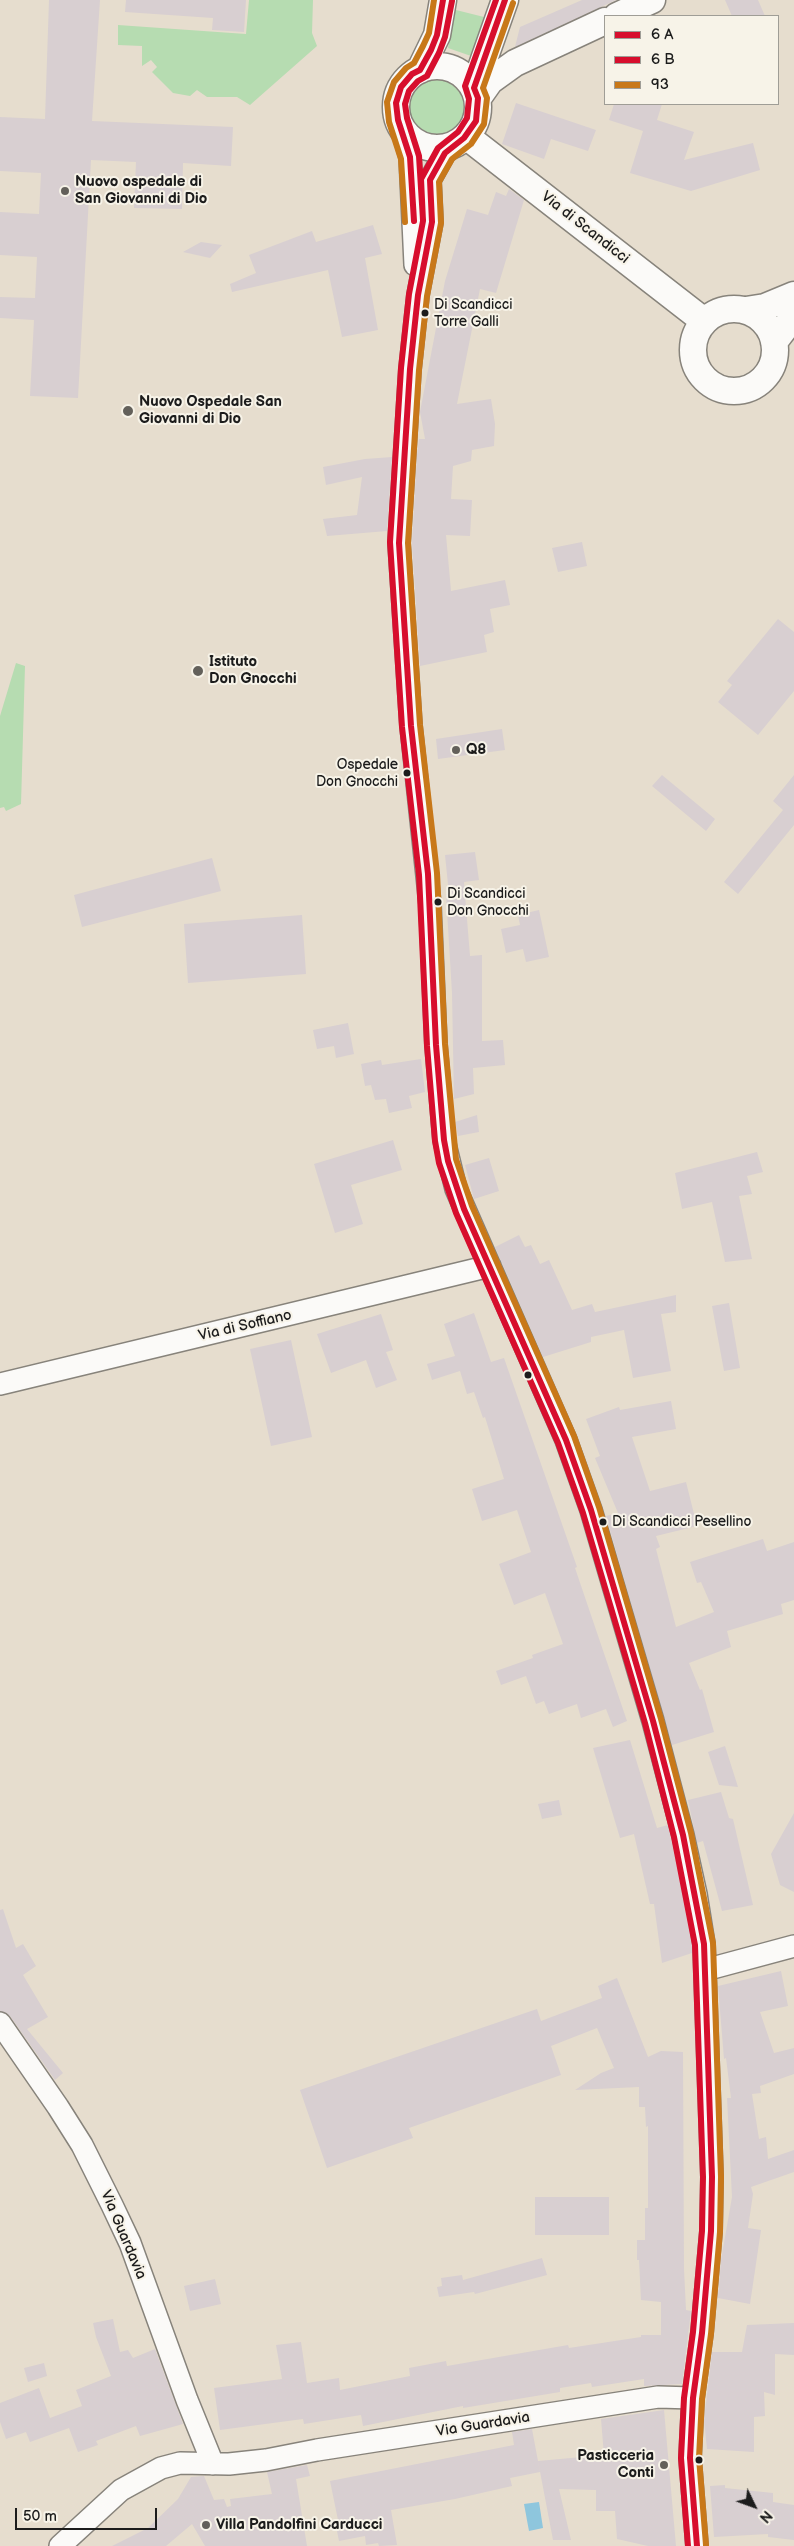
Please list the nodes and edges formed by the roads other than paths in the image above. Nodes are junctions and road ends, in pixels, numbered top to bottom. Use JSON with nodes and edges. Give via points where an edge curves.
{"nodes":[{"id":1,"x":443,"y":0,"type":"edge"},
{"id":2,"x":505,"y":0,"type":"edge"},
{"id":3,"x":652,"y":0,"type":"edge"},
{"id":4,"x":619,"y":15,"type":"edge"},
{"id":5,"x":604,"y":22,"type":"edge"},
{"id":6,"x":420,"y":70,"type":"junction"},
{"id":7,"x":476,"y":93,"type":"junction"},
{"id":8,"x":402,"y":129,"type":"junction"},
{"id":9,"x":462,"y":139,"type":"junction"},
{"id":10,"x":418,"y":295,"type":"junction"},
{"id":11,"x":794,"y":295,"type":"edge"},
{"id":12,"x":746,"y":310,"type":"junction"},
{"id":13,"x":794,"y":316,"type":"edge"},
{"id":14,"x":704,"y":321,"type":"junction"},
{"id":15,"x":774,"y":342,"type":"junction"},
{"id":16,"x":490,"y":1266,"type":"junction"},
{"id":17,"x":0,"y":1384,"type":"edge"},
{"id":18,"x":794,"y":1946,"type":"edge"},
{"id":19,"x":706,"y":1970,"type":"junction"},
{"id":20,"x":0,"y":2022,"type":"edge"},
{"id":21,"x":693,"y":2398,"type":"junction"},
{"id":22,"x":213,"y":2464,"type":"junction"},
{"id":23,"x":60,"y":2546,"type":"edge"},
{"id":24,"x":698,"y":2546,"type":"edge"}],
"edges":[{"from":1,"to":6,"type":"main road","via":[[437,35]]},
{"from":2,"to":7,"type":"main road"},
{"from":3,"to":4,"type":"main road"},
{"from":5,"to":7,"type":"main road","via":[[515,63]]},
{"from":6,"to":7,"type":"main road","via":[[440,66],[450,68],[468,80]]},
{"from":6,"to":8,"type":"main road","via":[[406,80],[398,95],[396,112]]},
{"from":7,"to":9,"type":"main road","via":[[476,121]]},
{"from":8,"to":9,"type":"main road","via":[[414,141],[430,148],[447,148]]},
{"from":8,"to":10,"type":"street","via":[[410,157]]},
{"from":9,"to":10,"type":"street","via":[[445,153],[430,180],[432,222]]},
{"from":9,"to":14,"type":"main road","name":"Via di Scandicci"},
{"from":10,"to":16,"type":"street","via":[[410,369],[400,543],[411,726],[429,884],[444,1140],[453,1181]]},
{"from":11,"to":12,"type":"main road","via":[[765,307]]},
{"from":12,"to":14,"type":"main road","via":[[726,309]]},
{"from":12,"to":15,"type":"main road","via":[[767,324]]},
{"from":13,"to":15,"type":"main road"},
{"from":14,"to":15,"type":"main road","via":[[694,340],[696,366],[703,377],[721,389],[748,388],[765,377],[773,364]]},
{"from":16,"to":17,"type":"street","name":"Via di Soffiano"},
{"from":16,"to":19,"type":"street","via":[[566,1440],[591,1510],[684,1835]]},
{"from":18,"to":19,"type":"street"},
{"from":19,"to":21,"type":"street","via":[[711,2231]]},
{"from":20,"to":22,"type":"street","name":"Via Guardavia","via":[[82,2145],[112,2205],[130,2243]]},
{"from":21,"to":22,"type":"street","name":"Via Guardavia","via":[[658,2397],[266,2460]]},
{"from":21,"to":24,"type":"street","via":[[690,2458]]},
{"from":22,"to":23,"type":"street","name":"Via Guardavia","via":[[180,2463],[138,2479],[108,2501]]}]}
